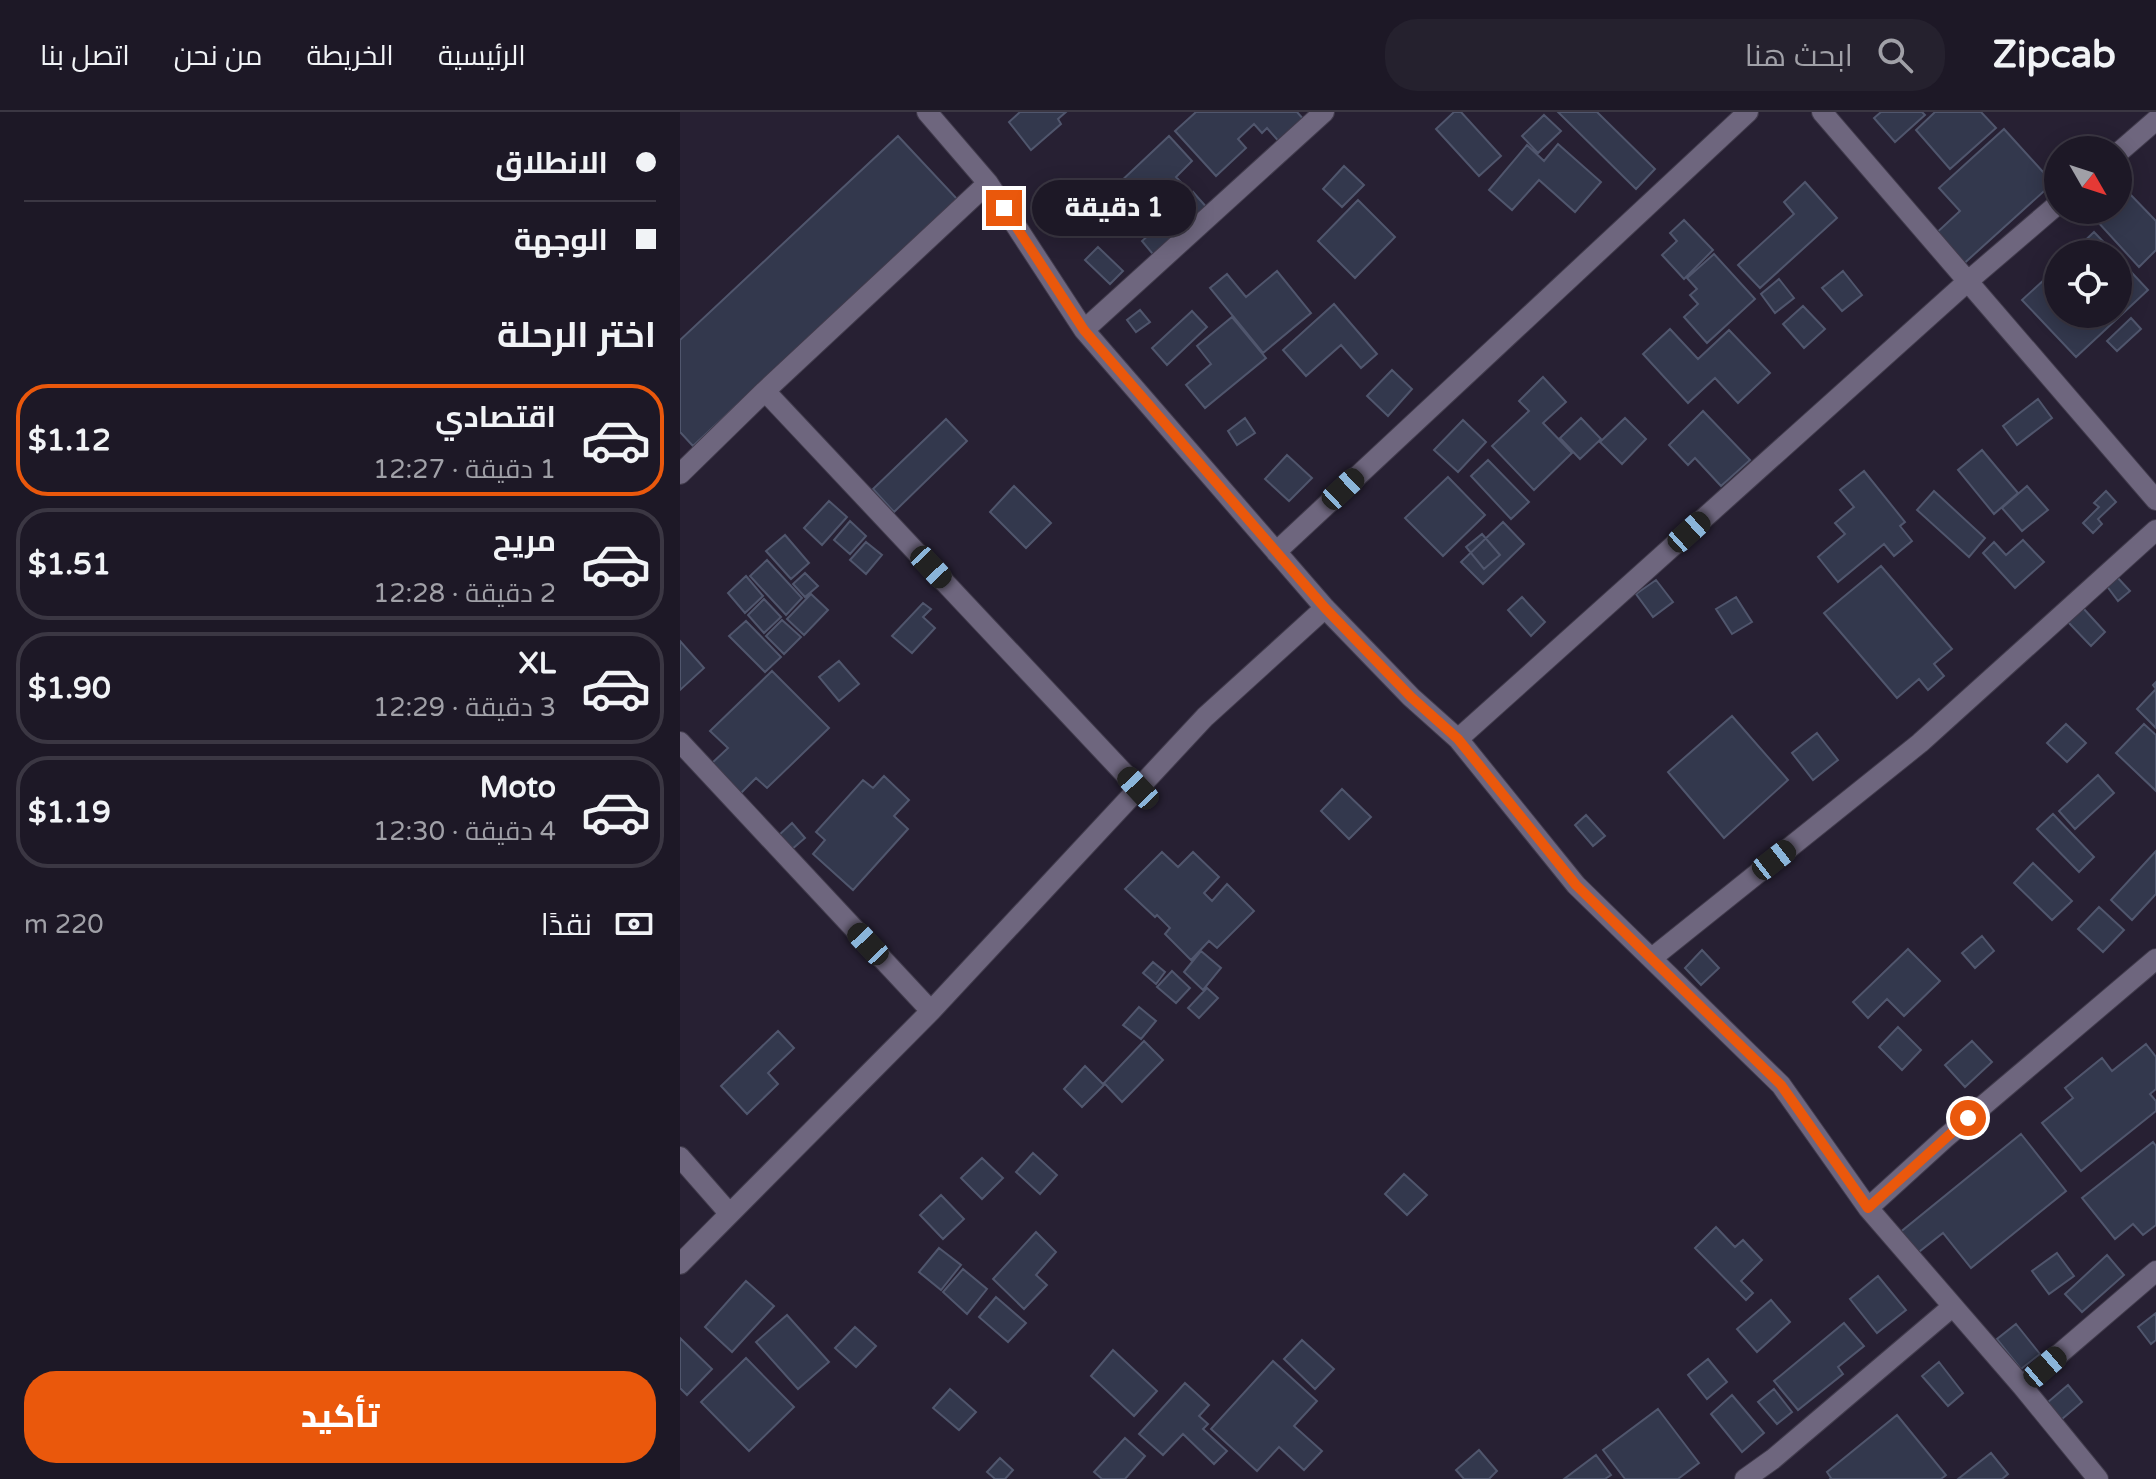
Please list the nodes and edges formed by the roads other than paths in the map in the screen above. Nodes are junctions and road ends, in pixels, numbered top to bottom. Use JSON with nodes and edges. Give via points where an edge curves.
{"nodes":[{"id":1,"x":927,"y":112,"type":"edge"},
{"id":2,"x":1324,"y":112,"type":"edge"},
{"id":3,"x":1748,"y":112,"type":"edge"},
{"id":4,"x":1822,"y":112,"type":"edge"},
{"id":5,"x":2156,"y":120,"type":"edge"},
{"id":6,"x":2132,"y":141,"type":"edge"},
{"id":7,"x":988,"y":183,"type":"junction"},
{"id":8,"x":2044,"y":216,"type":"edge"},
{"id":9,"x":1967,"y":282,"type":"junction"},
{"id":10,"x":1084,"y":330,"type":"junction"},
{"id":11,"x":765,"y":391,"type":"junction"},
{"id":12,"x":680,"y":474,"type":"edge"},
{"id":13,"x":2156,"y":500,"type":"edge"},
{"id":14,"x":2156,"y":530,"type":"edge"},
{"id":15,"x":1276,"y":552,"type":"junction"},
{"id":16,"x":1325,"y":608,"type":"junction"},
{"id":17,"x":1458,"y":739,"type":"junction"},
{"id":18,"x":680,"y":742,"type":"edge"},
{"id":19,"x":1138,"y":788,"type":"junction"},
{"id":20,"x":1652,"y":958,"type":"junction"},
{"id":21,"x":2156,"y":959,"type":"edge"},
{"id":22,"x":931,"y":1011,"type":"junction"},
{"id":23,"x":680,"y":1157,"type":"edge"},
{"id":24,"x":1868,"y":1208,"type":"junction"},
{"id":25,"x":729,"y":1213,"type":"junction"},
{"id":26,"x":680,"y":1264,"type":"edge"},
{"id":27,"x":2156,"y":1271,"type":"edge"},
{"id":28,"x":1952,"y":1307,"type":"junction"},
{"id":29,"x":2022,"y":1386,"type":"junction"},
{"id":30,"x":1745,"y":1479,"type":"edge"},
{"id":31,"x":2098,"y":1479,"type":"edge"}],
"edges":[{"from":1,"to":7,"type":"street"},
{"from":2,"to":10,"type":"street"},
{"from":3,"to":15,"type":"street"},
{"from":4,"to":9,"type":"street"},
{"from":5,"to":6,"type":"street"},
{"from":7,"to":10,"type":"street"},
{"from":7,"to":11,"type":"street"},
{"from":8,"to":9,"type":"street"},
{"from":9,"to":13,"type":"street"},
{"from":9,"to":17,"type":"street"},
{"from":10,"to":15,"type":"street"},
{"from":11,"to":12,"type":"street"},
{"from":11,"to":19,"type":"street"},
{"from":14,"to":20,"type":"street","via":[[1920,743]]},
{"from":15,"to":16,"type":"street"},
{"from":16,"to":17,"type":"street"},
{"from":16,"to":19,"type":"street","via":[[1205,717]]},
{"from":17,"to":20,"type":"street","via":[[1576,885]]},
{"from":18,"to":22,"type":"street"},
{"from":19,"to":22,"type":"street"},
{"from":20,"to":24,"type":"street","via":[[1781,1085]]},
{"from":21,"to":24,"type":"street"},
{"from":22,"to":25,"type":"street"},
{"from":23,"to":25,"type":"street"},
{"from":24,"to":28,"type":"street"},
{"from":25,"to":26,"type":"street"},
{"from":27,"to":29,"type":"street"},
{"from":28,"to":29,"type":"street"},
{"from":28,"to":30,"type":"street"},
{"from":29,"to":31,"type":"street"}]}
